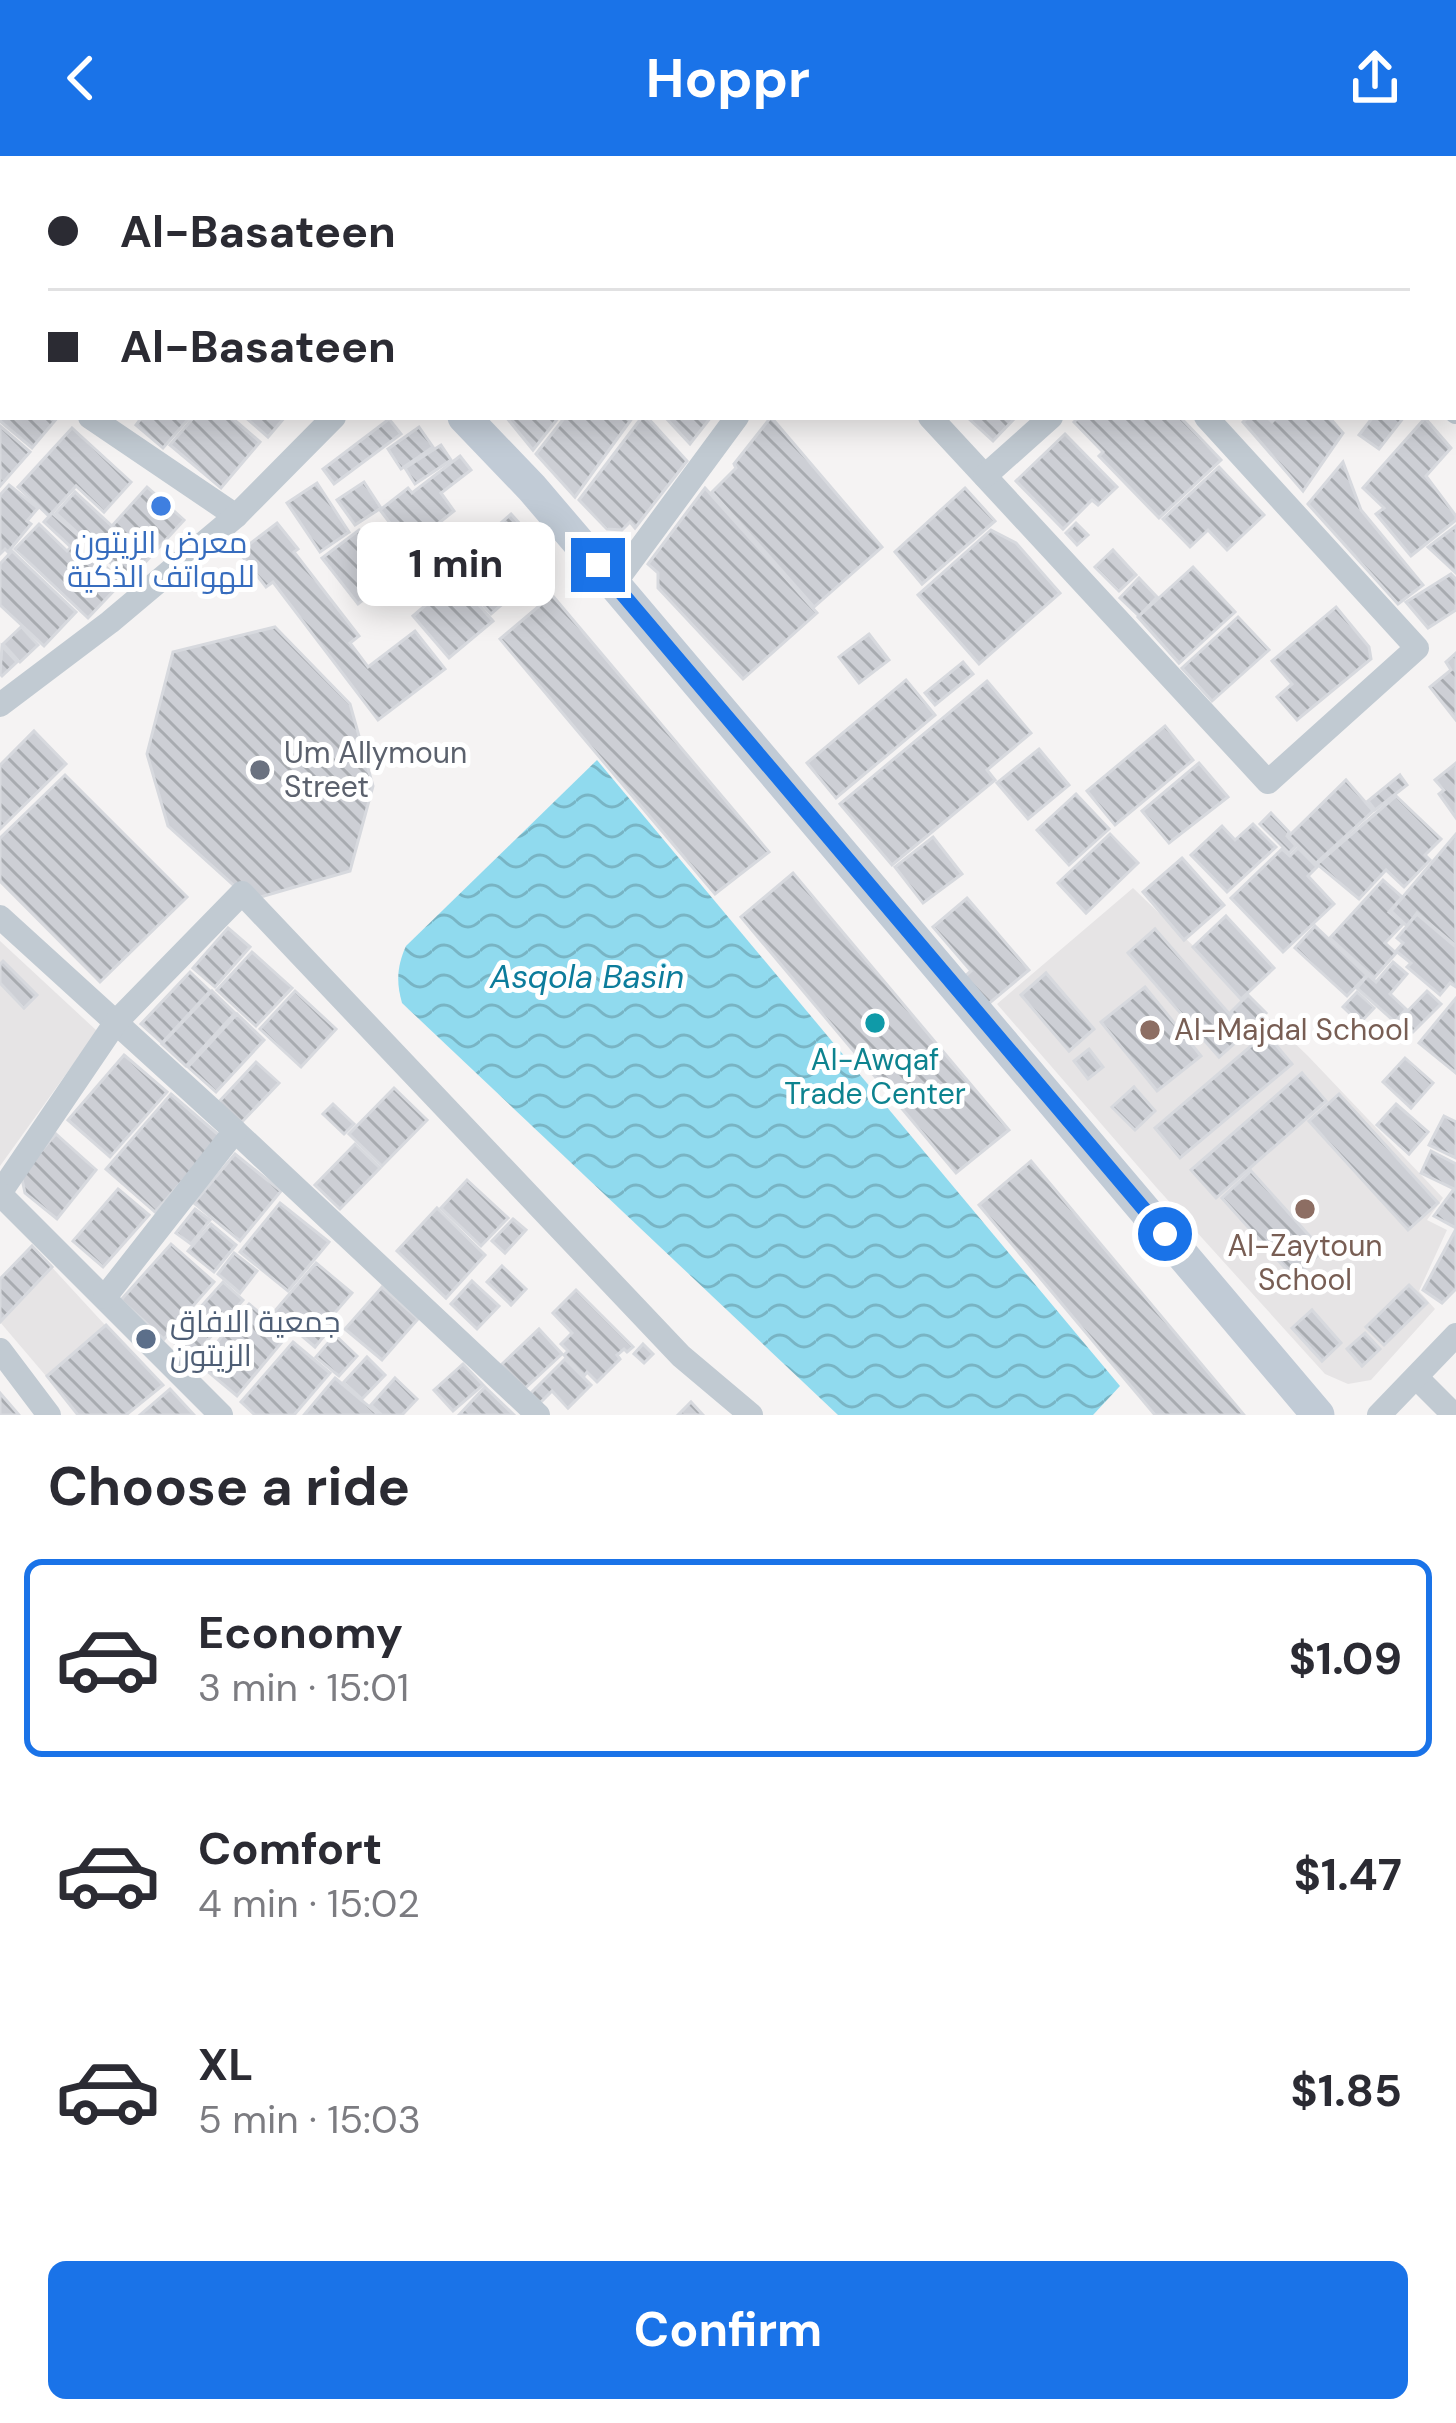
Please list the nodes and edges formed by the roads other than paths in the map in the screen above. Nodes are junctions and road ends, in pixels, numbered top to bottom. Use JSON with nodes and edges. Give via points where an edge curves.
{"nodes":[{"id":1,"x":95,"y":420,"type":"edge"},
{"id":2,"x":331,"y":420,"type":"edge"},
{"id":3,"x":467,"y":420,"type":"edge"},
{"id":4,"x":735,"y":420,"type":"edge"},
{"id":5,"x":933,"y":420,"type":"edge"},
{"id":6,"x":1048,"y":420,"type":"edge"},
{"id":7,"x":1209,"y":420,"type":"edge"},
{"id":8,"x":985,"y":476,"type":"junction"},
{"id":9,"x":236,"y":516,"type":"junction"},
{"id":10,"x":614,"y":584,"type":"junction"},
{"id":11,"x":0,"y":705,"type":"edge"},
{"id":12,"x":0,"y":916,"type":"edge"},
{"id":13,"x":116,"y":1022,"type":"junction"},
{"id":14,"x":235,"y":1131,"type":"junction"},
{"id":15,"x":0,"y":1194,"type":"edge"},
{"id":16,"x":105,"y":1297,"type":"junction"},
{"id":17,"x":1456,"y":1335,"type":"edge"},
{"id":18,"x":0,"y":1350,"type":"edge"},
{"id":19,"x":1417,"y":1378,"type":"junction"},
{"id":20,"x":49,"y":1415,"type":"edge"},
{"id":21,"x":221,"y":1415,"type":"edge"},
{"id":22,"x":538,"y":1415,"type":"edge"},
{"id":23,"x":751,"y":1415,"type":"edge"},
{"id":24,"x":1318,"y":1415,"type":"edge"},
{"id":25,"x":1379,"y":1415,"type":"edge"},
{"id":26,"x":1454,"y":1415,"type":"edge"}],
"edges":[{"from":1,"to":9,"type":"street"},
{"from":2,"to":9,"type":"street"},
{"from":3,"to":10,"type":"main road"},
{"from":4,"to":10,"type":"street"},
{"from":5,"to":8,"type":"street"},
{"from":6,"to":8,"type":"street"},
{"from":7,"to":8,"type":"street","via":[[1417,648],[1268,782]]},
{"from":9,"to":11,"type":"street"},
{"from":10,"to":24,"type":"main road"},
{"from":12,"to":13,"type":"street"},
{"from":13,"to":14,"type":"street"},
{"from":13,"to":15,"type":"street"},
{"from":13,"to":23,"type":"street","via":[[242,893],[681,1356]]},
{"from":14,"to":16,"type":"street"},
{"from":14,"to":22,"type":"street"},
{"from":15,"to":16,"type":"street"},
{"from":16,"to":21,"type":"street"},
{"from":17,"to":19,"type":"street"},
{"from":18,"to":20,"type":"street"},
{"from":19,"to":25,"type":"street"},
{"from":19,"to":26,"type":"street"}]}
